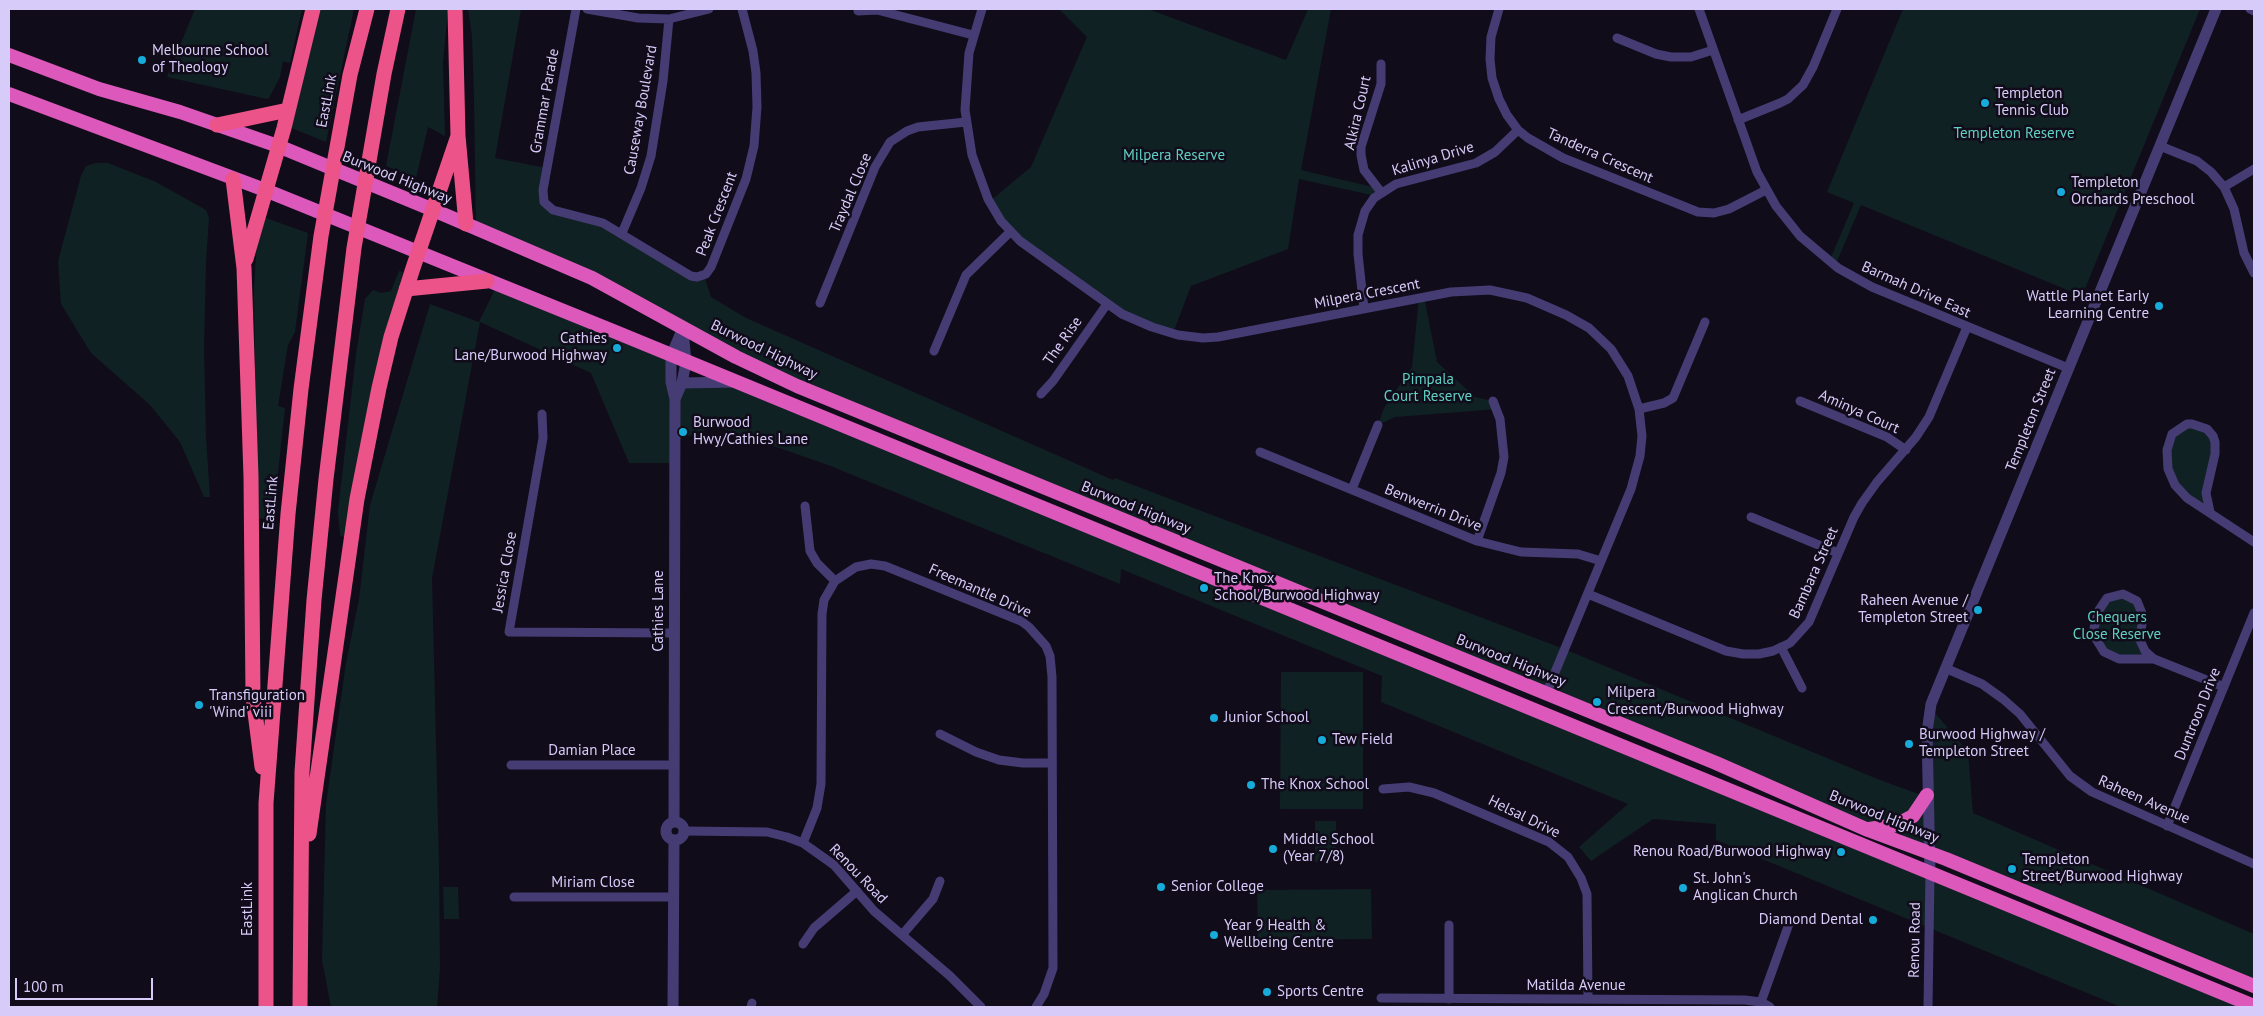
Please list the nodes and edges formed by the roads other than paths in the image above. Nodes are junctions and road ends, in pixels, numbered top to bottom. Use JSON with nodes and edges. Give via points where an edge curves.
{"nodes":[{"id":1,"x":313,"y":9,"type":"edge"},
{"id":2,"x":366,"y":9,"type":"edge"},
{"id":3,"x":398,"y":9,"type":"edge"},
{"id":4,"x":455,"y":9,"type":"edge"},
{"id":5,"x":576,"y":9,"type":"edge"},
{"id":6,"x":587,"y":9,"type":"edge"},
{"id":7,"x":709,"y":9,"type":"edge"},
{"id":8,"x":742,"y":9,"type":"edge"},
{"id":9,"x":982,"y":9,"type":"edge"},
{"id":10,"x":1499,"y":9,"type":"edge"},
{"id":11,"x":1699,"y":9,"type":"edge"},
{"id":12,"x":1837,"y":9,"type":"edge"},
{"id":13,"x":2216,"y":9,"type":"edge"},
{"id":14,"x":2250,"y":9,"type":"edge"},
{"id":15,"x":858,"y":11,"type":"dead end"},
{"id":16,"x":2254,"y":11,"type":"edge"},
{"id":17,"x":669,"y":19,"type":"junction"},
{"id":18,"x":973,"y":35,"type":"junction"},
{"id":19,"x":1618,"y":38,"type":"dead end"},
{"id":20,"x":1713,"y":50,"type":"junction"},
{"id":21,"x":9,"y":55,"type":"edge"},
{"id":22,"x":1381,"y":64,"type":"dead end"},
{"id":23,"x":9,"y":94,"type":"edge"},
{"id":24,"x":288,"y":110,"type":"junction"},
{"id":25,"x":1738,"y":120,"type":"junction"},
{"id":26,"x":966,"y":122,"type":"junction"},
{"id":27,"x":217,"y":125,"type":"junction"},
{"id":28,"x":1518,"y":130,"type":"junction"},
{"id":29,"x":458,"y":136,"type":"junction"},
{"id":30,"x":278,"y":146,"type":"junction"},
{"id":31,"x":2160,"y":146,"type":"junction"},
{"id":32,"x":2254,"y":169,"type":"edge"},
{"id":33,"x":233,"y":179,"type":"junction"},
{"id":34,"x":2224,"y":187,"type":"junction"},
{"id":35,"x":265,"y":190,"type":"junction"},
{"id":36,"x":1766,"y":190,"type":"junction"},
{"id":37,"x":1381,"y":192,"type":"junction"},
{"id":38,"x":543,"y":198,"type":"joint"},
{"id":39,"x":432,"y":209,"type":"junction"},
{"id":40,"x":466,"y":224,"type":"junction"},
{"id":41,"x":1010,"y":232,"type":"junction"},
{"id":42,"x":622,"y":233,"type":"junction"},
{"id":43,"x":418,"y":253,"type":"junction"},
{"id":44,"x":244,"y":268,"type":"junction"},
{"id":45,"x":2254,"y":273,"type":"edge"},
{"id":46,"x":487,"y":281,"type":"junction"},
{"id":47,"x":406,"y":289,"type":"junction"},
{"id":48,"x":820,"y":302,"type":"dead end"},
{"id":49,"x":1107,"y":304,"type":"junction"},
{"id":50,"x":1364,"y":309,"type":"junction"},
{"id":51,"x":1705,"y":322,"type":"dead end"},
{"id":52,"x":1967,"y":327,"type":"junction"},
{"id":53,"x":683,"y":328,"type":"junction"},
{"id":54,"x":934,"y":350,"type":"dead end"},
{"id":55,"x":671,"y":356,"type":"junction"},
{"id":56,"x":686,"y":362,"type":"junction"},
{"id":57,"x":2068,"y":368,"type":"junction"},
{"id":58,"x":736,"y":382,"type":"junction"},
{"id":59,"x":682,"y":383,"type":"junction"},
{"id":60,"x":797,"y":386,"type":"junction"},
{"id":61,"x":1041,"y":394,"type":"dead end"},
{"id":62,"x":675,"y":400,"type":"junction"},
{"id":63,"x":1493,"y":401,"type":"dead end"},
{"id":64,"x":1800,"y":401,"type":"dead end"},
{"id":65,"x":791,"y":405,"type":"junction"},
{"id":66,"x":1639,"y":409,"type":"junction"},
{"id":67,"x":542,"y":414,"type":"dead end"},
{"id":68,"x":1378,"y":425,"type":"dead end"},
{"id":69,"x":1906,"y":450,"type":"junction"},
{"id":70,"x":1260,"y":452,"type":"dead end"},
{"id":71,"x":1352,"y":489,"type":"junction"},
{"id":72,"x":805,"y":506,"type":"dead end"},
{"id":73,"x":2210,"y":512,"type":"junction"},
{"id":74,"x":1751,"y":517,"type":"dead end"},
{"id":75,"x":1477,"y":541,"type":"junction"},
{"id":76,"x":2254,"y":542,"type":"edge"},
{"id":77,"x":1838,"y":553,"type":"junction"},
{"id":78,"x":1601,"y":561,"type":"junction"},
{"id":79,"x":835,"y":581,"type":"junction"},
{"id":80,"x":1588,"y":594,"type":"junction"},
{"id":81,"x":2254,"y":613,"type":"edge"},
{"id":82,"x":674,"y":633,"type":"junction"},
{"id":83,"x":1781,"y":647,"type":"junction"},
{"id":84,"x":2154,"y":659,"type":"junction"},
{"id":85,"x":1945,"y":668,"type":"junction"},
{"id":86,"x":2224,"y":687,"type":"junction"},
{"id":87,"x":1802,"y":688,"type":"dead end"},
{"id":88,"x":1546,"y":694,"type":"junction"},
{"id":89,"x":940,"y":734,"type":"dead end"},
{"id":90,"x":1052,"y":763,"type":"junction"},
{"id":91,"x":511,"y":765,"type":"dead end"},
{"id":92,"x":674,"y":765,"type":"junction"},
{"id":93,"x":1383,"y":789,"type":"dead end"},
{"id":94,"x":1927,"y":795,"type":"junction"},
{"id":95,"x":266,"y":803,"type":"junction"},
{"id":96,"x":674,"y":822,"type":"junction"},
{"id":97,"x":2167,"y":826,"type":"junction"},
{"id":98,"x":1868,"y":830,"type":"junction"},
{"id":99,"x":684,"y":831,"type":"junction"},
{"id":100,"x":674,"y":840,"type":"junction"},
{"id":101,"x":803,"y":843,"type":"junction"},
{"id":102,"x":1929,"y":853,"type":"junction"},
{"id":103,"x":2254,"y":864,"type":"edge"},
{"id":104,"x":302,"y":873,"type":"junction"},
{"id":105,"x":1930,"y":873,"type":"junction"},
{"id":106,"x":940,"y":881,"type":"dead end"},
{"id":107,"x":857,"y":891,"type":"junction"},
{"id":108,"x":673,"y":896,"type":"junction"},
{"id":109,"x":514,"y":897,"type":"dead end"},
{"id":110,"x":1790,"y":921,"type":"dead end"},
{"id":111,"x":1449,"y":925,"type":"dead end"},
{"id":112,"x":902,"y":935,"type":"junction"},
{"id":113,"x":803,"y":944,"type":"dead end"},
{"id":114,"x":2254,"y":986,"type":"edge"},
{"id":115,"x":1381,"y":998,"type":"dead end"},
{"id":116,"x":1449,"y":999,"type":"junction"},
{"id":117,"x":1588,"y":999,"type":"junction"},
{"id":118,"x":1761,"y":1002,"type":"junction"},
{"id":119,"x":2254,"y":1006,"type":"edge"},
{"id":120,"x":266,"y":1007,"type":"edge"},
{"id":121,"x":300,"y":1007,"type":"edge"},
{"id":122,"x":673,"y":1007,"type":"edge"},
{"id":123,"x":981,"y":1007,"type":"edge"},
{"id":124,"x":1036,"y":1007,"type":"edge"},
{"id":125,"x":1770,"y":1007,"type":"edge"},
{"id":126,"x":1928,"y":1007,"type":"edge"}],
"edges":[{"from":1,"to":24,"type":"highway"},
{"from":2,"to":95,"type":"highway","name":"EastLink","via":[[338,136],[300,389]]},
{"from":3,"to":104,"type":"highway","via":[[370,149],[336,382],[314,600],[302,772]]},
{"from":4,"to":29,"type":"highway"},
{"from":5,"to":38,"type":"street","name":"Grammar Parade"},
{"from":6,"to":17,"type":"street","via":[[638,18]]},
{"from":7,"to":17,"type":"street"},
{"from":8,"to":42,"type":"street","name":"Peak Crescent","via":[[756,74],[756,135],[746,179],[711,267],[702,276],[691,276]]},
{"from":9,"to":18,"type":"street","name":"Milpera Crescent"},
{"from":10,"to":28,"type":"street","name":"Tanderra Crescent","via":[[1491,38],[1490,68],[1498,100]]},
{"from":11,"to":20,"type":"street","name":"Barmah Drive East"},
{"from":12,"to":25,"type":"street","via":[[1803,85],[1788,99]]},
{"from":13,"to":31,"type":"street","name":"Templeton Street"},
{"from":14,"to":16,"type":"street"},
{"from":15,"to":18,"type":"street","via":[[877,10]]},
{"from":17,"to":42,"type":"street","name":"Causeway Boulevard","via":[[663,81],[650,156],[642,188]]},
{"from":18,"to":26,"type":"street","name":"Milpera Crescent","via":[[966,67]]},
{"from":19,"to":20,"type":"street","via":[[1671,57],[1691,57]]},
{"from":20,"to":25,"type":"street","name":"Barmah Drive East"},
{"from":21,"to":27,"type":"highway","name":"Burwood Highway","via":[[99,89]]},
{"from":22,"to":37,"type":"street","name":"Alkira Court","via":[[1381,84],[1361,155],[1364,170]]},
{"from":23,"to":33,"type":"highway"},
{"from":24,"to":27,"type":"highway"},
{"from":24,"to":30,"type":"highway"},
{"from":25,"to":36,"type":"street","name":"Barmah Drive East"},
{"from":26,"to":41,"type":"street","name":"Milpera Crescent","via":[[972,155],[983,187]]},
{"from":26,"to":48,"type":"street","name":"Traydal Close","via":[[918,127],[890,142],[875,167]]},
{"from":27,"to":30,"type":"highway","name":"Burwood Highway"},
{"from":28,"to":36,"type":"street","name":"Tanderra Crescent","via":[[1558,155],[1698,212],[1729,210]]},
{"from":28,"to":37,"type":"street","name":"Kalinya Drive","via":[[1495,152],[1476,162],[1405,181]]},
{"from":29,"to":39,"type":"highway"},
{"from":29,"to":40,"type":"highway"},
{"from":30,"to":35,"type":"highway"},
{"from":30,"to":39,"type":"highway","name":"Burwood Highway"},
{"from":31,"to":34,"type":"street","via":[[2197,162]]},
{"from":31,"to":57,"type":"street","name":"Templeton Street"},
{"from":32,"to":34,"type":"street"},
{"from":33,"to":35,"type":"highway"},
{"from":33,"to":44,"type":"highway"},
{"from":34,"to":45,"type":"street","via":[[2234,209],[2244,253]]},
{"from":35,"to":43,"type":"highway"},
{"from":35,"to":44,"type":"highway"},
{"from":36,"to":52,"type":"street","name":"Barmah Drive East","via":[[1792,226],[1838,268],[1872,288]]},
{"from":37,"to":50,"type":"street","name":"Kalinya Drive","via":[[1365,211],[1358,235]]},
{"from":38,"to":42,"type":"street","name":"Peak Crescent","via":[[553,210],[599,221]]},
{"from":39,"to":40,"type":"highway","name":"Burwood Highway"},
{"from":39,"to":43,"type":"highway"},
{"from":40,"to":53,"type":"highway","name":"Burwood Highway","via":[[592,278]]},
{"from":41,"to":49,"type":"street","name":"Milpera Crescent"},
{"from":41,"to":54,"type":"street","via":[[966,275]]},
{"from":43,"to":46,"type":"highway"},
{"from":43,"to":47,"type":"highway"},
{"from":44,"to":95,"type":"highway","via":[[251,477],[253,697]]},
{"from":46,"to":47,"type":"highway"},
{"from":46,"to":55,"type":"highway"},
{"from":47,"to":104,"type":"highway","via":[[381,380],[357,499]]},
{"from":49,"to":50,"type":"street","name":"Milpera Crescent","via":[[1152,327],[1203,338]]},
{"from":49,"to":61,"type":"street","name":"The Rise"},
{"from":50,"to":66,"type":"street","name":"Milpera Crescent","via":[[1464,290],[1502,291],[1527,298],[1578,321],[1604,342],[1628,376]]},
{"from":51,"to":66,"type":"street","via":[[1672,398]]},
{"from":52,"to":57,"type":"street","name":"Barmah Drive East"},
{"from":52,"to":69,"type":"street","name":"Bambara Street","via":[[1934,407]]},
{"from":53,"to":55,"type":"street","name":"Cathies Lane"},
{"from":53,"to":56,"type":"street","name":"Cathies Lane"},
{"from":53,"to":60,"type":"highway","name":"Burwood Highway"},
{"from":55,"to":56,"type":"highway"},
{"from":55,"to":62,"type":"street","name":"Cathies Lane"},
{"from":56,"to":58,"type":"highway"},
{"from":56,"to":59,"type":"street","name":"Cathies Lane"},
{"from":57,"to":85,"type":"street","name":"Templeton Street"},
{"from":58,"to":59,"type":"street"},
{"from":58,"to":65,"type":"highway"},
{"from":59,"to":62,"type":"street","name":"Cathies Lane"},
{"from":60,"to":65,"type":"highway"},
{"from":60,"to":88,"type":"highway","name":"Burwood Highway"},
{"from":62,"to":82,"type":"street","name":"Cathies Lane"},
{"from":63,"to":75,"type":"street","via":[[1500,419],[1504,457]]},
{"from":64,"to":69,"type":"street","name":"Aminya Court","via":[[1888,437]]},
{"from":65,"to":105,"type":"highway"},
{"from":66,"to":78,"type":"street","name":"Milpera Crescent","via":[[1642,446],[1638,468]]},
{"from":67,"to":82,"type":"street","name":"Jessica Close","via":[[543,438],[509,632]]},
{"from":68,"to":71,"type":"street"},
{"from":69,"to":77,"type":"street","name":"Bambara Street","via":[[1862,503]]},
{"from":70,"to":71,"type":"street","name":"Benwerrin Drive"},
{"from":71,"to":75,"type":"street","name":"Benwerrin Drive"},
{"from":72,"to":79,"type":"street","via":[[810,551],[822,570]]},
{"from":73,"to":73,"type":"street","via":[[2179,491],[2168,469],[2169,441],[2177,430],[2187,424],[2207,429],[2215,442],[2206,493]]},
{"from":73,"to":76,"type":"street"},
{"from":74,"to":77,"type":"street"},
{"from":75,"to":78,"type":"street","name":"Benwerrin Drive","via":[[1516,551],[1578,554]]},
{"from":77,"to":83,"type":"street","name":"Bambara Street","via":[[1808,622],[1798,636]]},
{"from":78,"to":80,"type":"street","name":"Milpera Crescent"},
{"from":79,"to":90,"type":"street","name":"Freemantle Drive","via":[[856,567],[885,566],[1029,627],[1046,646],[1052,665]]},
{"from":79,"to":101,"type":"street","name":"Freemantle Drive","via":[[822,607],[822,784]]},
{"from":80,"to":83,"type":"street","name":"Bambara Street","via":[[1726,651],[1751,654]]},
{"from":80,"to":88,"type":"street","name":"Milpera Crescent"},
{"from":81,"to":86,"type":"street","name":"Duntroon Drive"},
{"from":82,"to":92,"type":"street","name":"Cathies Lane"},
{"from":83,"to":87,"type":"street"},
{"from":84,"to":84,"type":"street","via":[[2119,659],[2101,649],[2094,628],[2099,610],[2108,598],[2127,595],[2139,604],[2143,616],[2140,640],[2144,651]]},
{"from":84,"to":86,"type":"street"},
{"from":85,"to":94,"type":"street","name":"Templeton Street","via":[[1928,718]]},
{"from":85,"to":97,"type":"street","name":"Raheen Avenue","via":[[1982,684],[2003,698],[2020,714],[2058,764],[2081,785],[2103,799]]},
{"from":86,"to":97,"type":"street","name":"Duntroon Drive"},
{"from":88,"to":98,"type":"highway","name":"Burwood Highway","via":[[1716,763]]},
{"from":89,"to":90,"type":"street","via":[[999,760]]},
{"from":90,"to":124,"type":"street","name":"Freemantle Drive","via":[[1052,968]]},
{"from":91,"to":92,"type":"street","name":"Damian Place"},
{"from":92,"to":96,"type":"street","name":"Cathies Lane"},
{"from":93,"to":117,"type":"street","name":"Helsal Drive","via":[[1409,787],[1434,793],[1549,842],[1568,857],[1587,894]]},
{"from":94,"to":98,"type":"highway","via":[[1913,816],[1896,825]]},
{"from":94,"to":102,"type":"street","name":"Templeton Street"},
{"from":95,"to":120,"type":"highway","name":"EastLink"},
{"from":96,"to":99,"type":"street","via":[[682,825]]},
{"from":96,"to":100,"type":"street","via":[[666,830],[669,838]]},
{"from":97,"to":103,"type":"street","name":"Raheen Avenue"},
{"from":98,"to":102,"type":"highway","name":"Burwood Highway"},
{"from":99,"to":100,"type":"street","via":[[682,838]]},
{"from":99,"to":101,"type":"street","name":"Renou Road","via":[[766,832]]},
{"from":100,"to":108,"type":"street"},
{"from":101,"to":107,"type":"street","name":"Renou Road","via":[[834,865]]},
{"from":102,"to":105,"type":"street","name":"Templeton Street"},
{"from":102,"to":114,"type":"highway","name":"Burwood Highway"},
{"from":104,"to":121,"type":"highway"},
{"from":105,"to":119,"type":"highway"},
{"from":105,"to":126,"type":"street","name":"Renou Road"},
{"from":106,"to":112,"type":"street","via":[[932,899]]},
{"from":107,"to":112,"type":"street","name":"Renou Road"},
{"from":107,"to":113,"type":"street","via":[[814,928]]},
{"from":108,"to":109,"type":"street","name":"Miriam Close"},
{"from":108,"to":122,"type":"street"},
{"from":110,"to":118,"type":"street"},
{"from":111,"to":116,"type":"street"},
{"from":112,"to":123,"type":"street","name":"Renou Road"},
{"from":115,"to":116,"type":"street","name":"Matilda Avenue"},
{"from":116,"to":117,"type":"street","name":"Matilda Avenue"},
{"from":117,"to":118,"type":"street","name":"Matilda Avenue"},
{"from":118,"to":125,"type":"street","name":"Matilda Avenue"}]}
